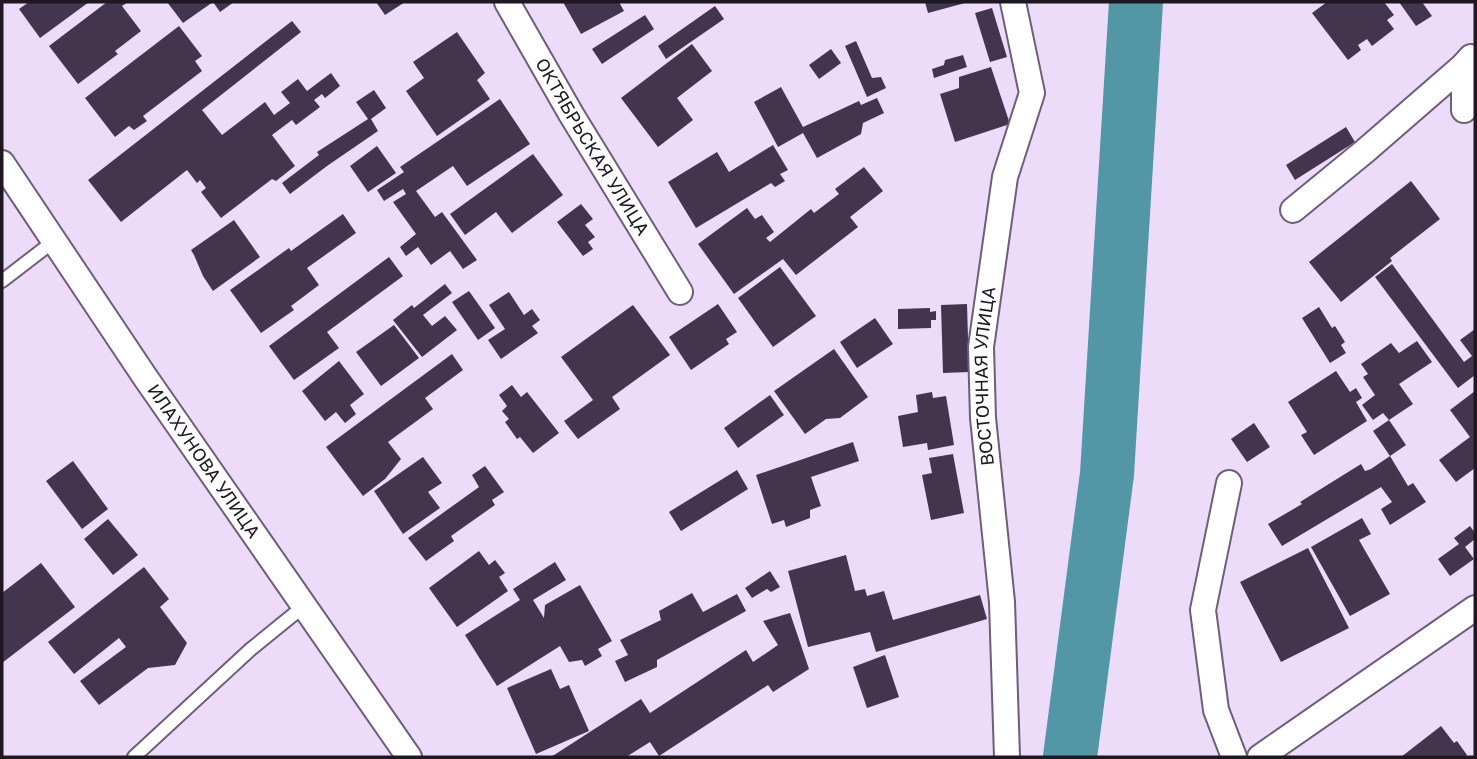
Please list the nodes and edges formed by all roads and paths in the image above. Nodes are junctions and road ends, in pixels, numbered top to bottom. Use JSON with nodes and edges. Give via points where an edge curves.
{"nodes":[{"id":1,"x":507,"y":2,"type":"edge"},
{"id":2,"x":1013,"y":2,"type":"edge"},
{"id":3,"x":1470,"y":59,"type":"edge"},
{"id":4,"x":1419,"y":104,"type":"junction"},
{"id":5,"x":1470,"y":118,"type":"edge"},
{"id":6,"x":2,"y":163,"type":"edge"},
{"id":7,"x":1293,"y":210,"type":"dead end"},
{"id":8,"x":54,"y":242,"type":"junction"},
{"id":9,"x":2,"y":281,"type":"edge"},
{"id":10,"x":680,"y":292,"type":"dead end"},
{"id":11,"x":1229,"y":483,"type":"dead end"},
{"id":12,"x":304,"y":606,"type":"junction"},
{"id":13,"x":1475,"y":608,"type":"edge"},
{"id":14,"x":134,"y":757,"type":"edge"},
{"id":15,"x":409,"y":757,"type":"edge"},
{"id":16,"x":1007,"y":757,"type":"edge"},
{"id":17,"x":1234,"y":757,"type":"edge"},
{"id":18,"x":1260,"y":757,"type":"edge"}],
"edges":[{"from":1,"to":10,"type":"street","name":"ОКТЯБРЬСКАЯ УЛИЦА"},
{"from":2,"to":16,"type":"street","name":"ВОСТОЧНАЯ УЛИЦА","via":[[1032,93],[1005,177],[981,346],[983,418],[1002,602]]},
{"from":3,"to":4,"type":"street"},
{"from":3,"to":5,"type":"street"},
{"from":4,"to":5,"type":"street","via":[[1446,101]]},
{"from":4,"to":7,"type":"street"},
{"from":6,"to":8,"type":"street","name":"ИЛАХУНОВА УЛИЦА"},
{"from":8,"to":9,"type":"lane"},
{"from":8,"to":12,"type":"street","name":"ИЛАХУНОВА УЛИЦА"},
{"from":11,"to":17,"type":"street","via":[[1203,610],[1216,710]]},
{"from":12,"to":14,"type":"lane"},
{"from":12,"to":15,"type":"street","name":"ИЛАХУНОВА УЛИЦА"},
{"from":13,"to":18,"type":"street"}]}
